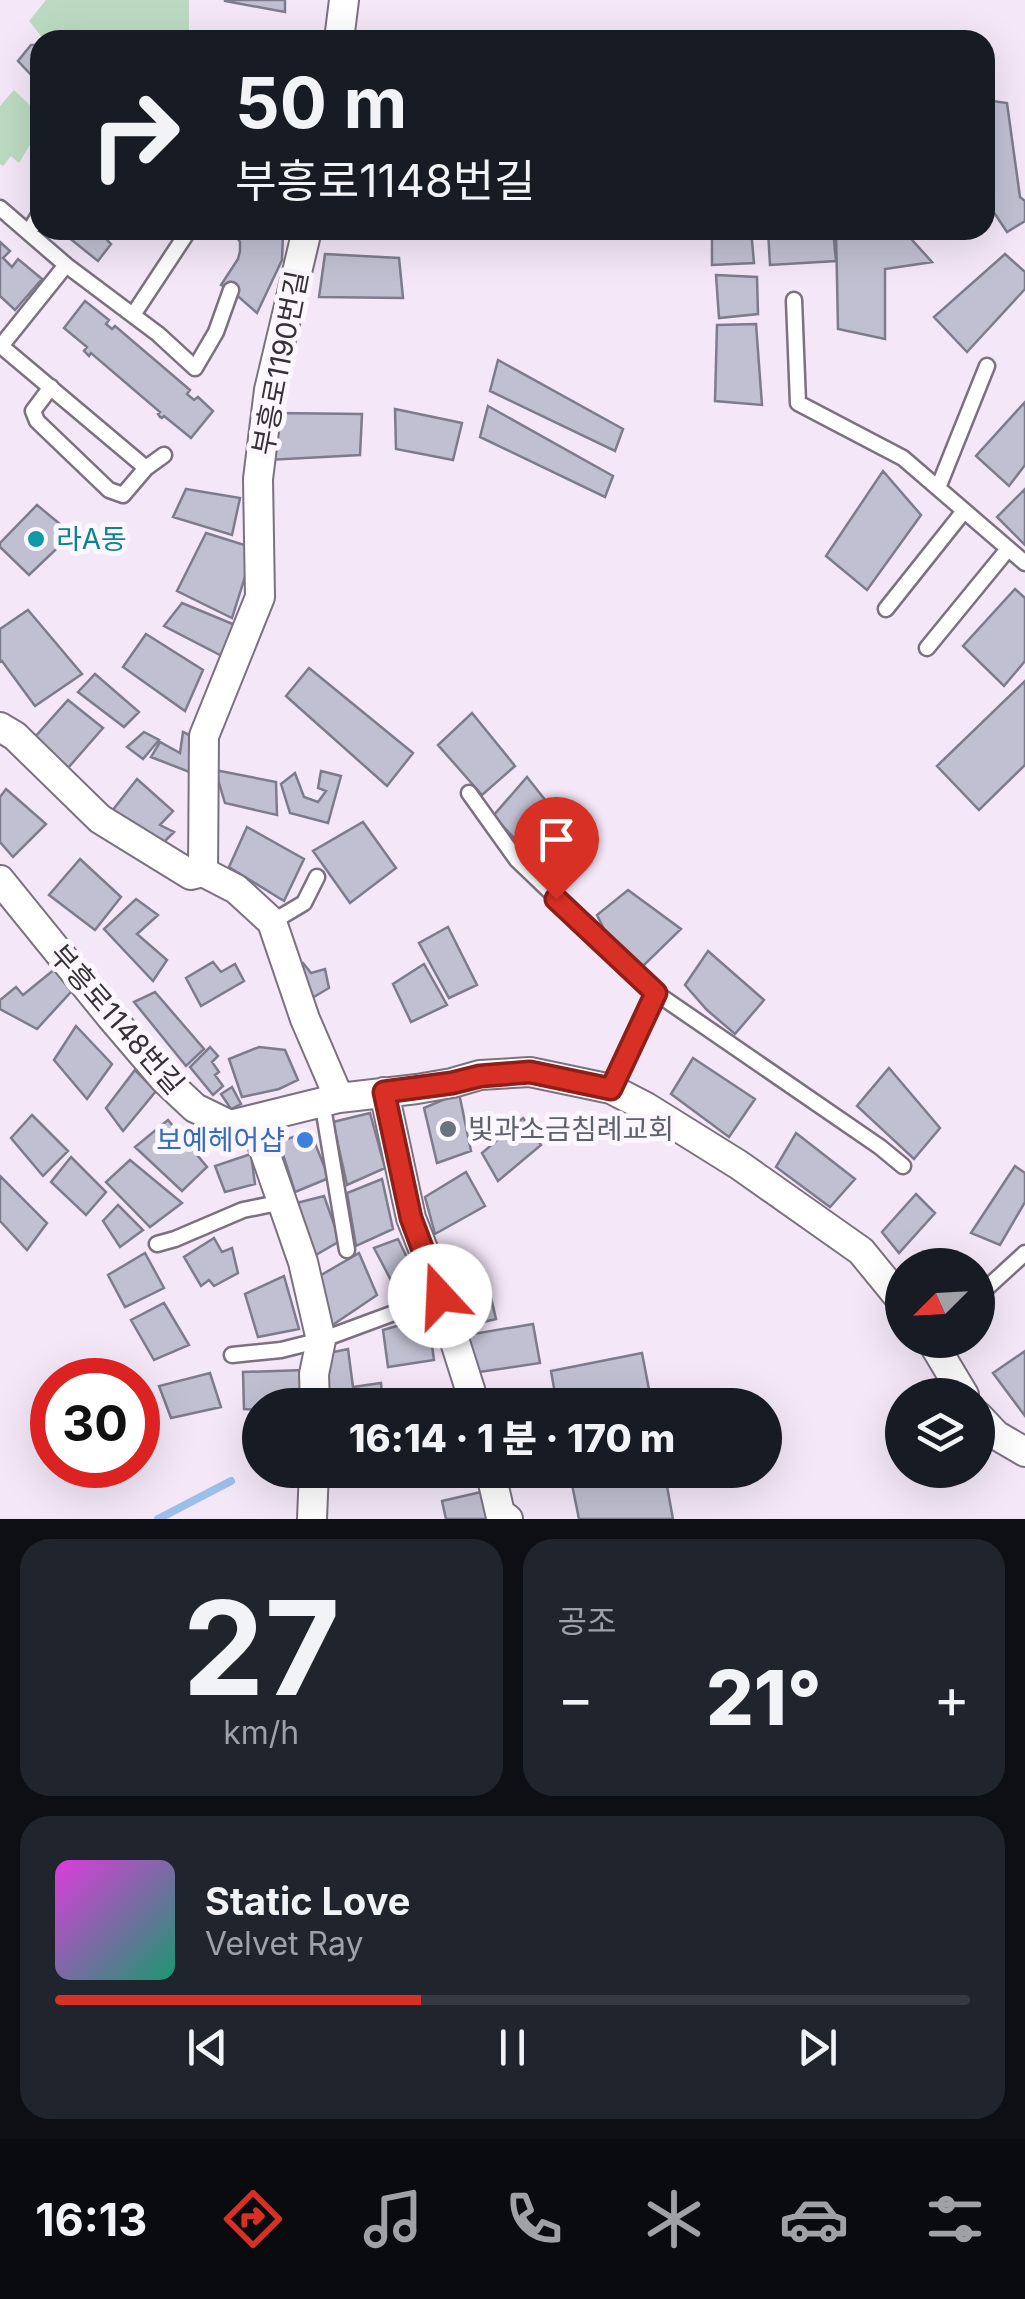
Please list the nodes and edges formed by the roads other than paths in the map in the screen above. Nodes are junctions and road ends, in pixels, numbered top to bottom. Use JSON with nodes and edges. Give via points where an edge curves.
{"nodes":[{"id":1,"x":344,"y":0,"type":"edge"},
{"id":2,"x":340,"y":30,"type":"edge"},
{"id":3,"x":0,"y":208,"type":"edge"},
{"id":4,"x":29,"y":232,"type":"edge"},
{"id":5,"x":38,"y":240,"type":"edge"},
{"id":6,"x":182,"y":240,"type":"edge"},
{"id":7,"x":305,"y":240,"type":"edge"},
{"id":8,"x":66,"y":265,"type":"junction"},
{"id":9,"x":231,"y":290,"type":"dead end"},
{"id":10,"x":794,"y":300,"type":"dead end"},
{"id":11,"x":132,"y":315,"type":"junction"},
{"id":12,"x":0,"y":346,"type":"edge"},
{"id":13,"x":987,"y":366,"type":"dead end"},
{"id":14,"x":51,"y":387,"type":"junction"},
{"id":15,"x":164,"y":455,"type":"dead end"},
{"id":16,"x":146,"y":468,"type":"junction"},
{"id":17,"x":938,"y":488,"type":"junction"},
{"id":18,"x":964,"y":510,"type":"junction"},
{"id":19,"x":1008,"y":549,"type":"junction"},
{"id":20,"x":1025,"y":563,"type":"edge"},
{"id":21,"x":886,"y":609,"type":"dead end"},
{"id":22,"x":927,"y":648,"type":"dead end"},
{"id":23,"x":0,"y":727,"type":"edge"},
{"id":24,"x":468,"y":793,"type":"dead end"},
{"id":25,"x":203,"y":872,"type":"junction"},
{"id":26,"x":317,"y":877,"type":"dead end"},
{"id":27,"x":0,"y":880,"type":"edge"},
{"id":28,"x":272,"y":922,"type":"junction"},
{"id":29,"x":656,"y":993,"type":"junction"},
{"id":30,"x":611,"y":1089,"type":"junction"},
{"id":31,"x":384,"y":1092,"type":"junction"},
{"id":32,"x":330,"y":1100,"type":"junction"},
{"id":33,"x":254,"y":1121,"type":"junction"},
{"id":34,"x":903,"y":1166,"type":"dead end"},
{"id":35,"x":283,"y":1202,"type":"junction"},
{"id":36,"x":157,"y":1244,"type":"dead end"},
{"id":37,"x":347,"y":1250,"type":"dead end"},
{"id":38,"x":1025,"y":1253,"type":"edge"},
{"id":39,"x":885,"y":1280,"type":"edge"},
{"id":40,"x":995,"y":1280,"type":"edge"},
{"id":41,"x":440,"y":1296,"type":"junction"},
{"id":42,"x":321,"y":1340,"type":"junction"},
{"id":43,"x":232,"y":1356,"type":"dead end"},
{"id":44,"x":314,"y":1388,"type":"edge"},
{"id":45,"x":470,"y":1388,"type":"edge"},
{"id":46,"x":995,"y":1434,"type":"edge"},
{"id":47,"x":1025,"y":1452,"type":"edge"},
{"id":48,"x":313,"y":1488,"type":"edge"},
{"id":49,"x":494,"y":1488,"type":"edge"},
{"id":50,"x":312,"y":1519,"type":"edge"},
{"id":51,"x":508,"y":1519,"type":"edge"}],
"edges":[{"from":1,"to":2,"type":"street"},
{"from":3,"to":4,"type":"lane"},
{"from":5,"to":8,"type":"lane"},
{"from":6,"to":11,"type":"lane"},
{"from":7,"to":25,"type":"street","name":"부흥로1190번길","via":[[269,390],[258,478],[260,598],[204,736]]},
{"from":8,"to":11,"type":"lane"},
{"from":8,"to":12,"type":"lane"},
{"from":9,"to":11,"type":"lane","via":[[194,368]]},
{"from":10,"to":17,"type":"lane","via":[[798,404],[902,458]]},
{"from":12,"to":14,"type":"lane"},
{"from":13,"to":17,"type":"lane"},
{"from":14,"to":16,"type":"lane"},
{"from":14,"to":16,"type":"lane","via":[[33,411],[36,421],[109,490],[122,495]]},
{"from":15,"to":16,"type":"lane"},
{"from":17,"to":18,"type":"lane"},
{"from":18,"to":19,"type":"lane"},
{"from":18,"to":21,"type":"lane"},
{"from":19,"to":20,"type":"lane"},
{"from":19,"to":22,"type":"lane"},
{"from":23,"to":25,"type":"street","via":[[100,819],[191,875]]},
{"from":24,"to":29,"type":"lane","via":[[517,860]]},
{"from":25,"to":28,"type":"street"},
{"from":26,"to":28,"type":"lane","via":[[304,903]]},
{"from":27,"to":33,"type":"street","name":"부흥로1148번길","via":[[164,1079],[195,1108],[230,1125]]},
{"from":28,"to":32,"type":"street"},
{"from":29,"to":30,"type":"lane"},
{"from":29,"to":34,"type":"lane"},
{"from":30,"to":31,"type":"street","name":"부흥로1148번길","via":[[530,1072]]},
{"from":30,"to":39,"type":"street","name":"부흥로1148번길","via":[[740,1165],[861,1251]]},
{"from":31,"to":32,"type":"street","name":"부흥로1148번길"},
{"from":31,"to":41,"type":"street","via":[[411,1218]]},
{"from":32,"to":33,"type":"street","name":"부흥로1148번길"},
{"from":32,"to":37,"type":"lane"},
{"from":33,"to":35,"type":"street"},
{"from":35,"to":36,"type":"lane","via":[[243,1210]]},
{"from":35,"to":42,"type":"street"},
{"from":38,"to":40,"type":"lane"},
{"from":41,"to":42,"type":"lane"},
{"from":41,"to":45,"type":"street"},
{"from":42,"to":43,"type":"lane"},
{"from":42,"to":44,"type":"street"},
{"from":46,"to":47,"type":"street"},
{"from":48,"to":50,"type":"street"},
{"from":49,"to":51,"type":"street"}]}
